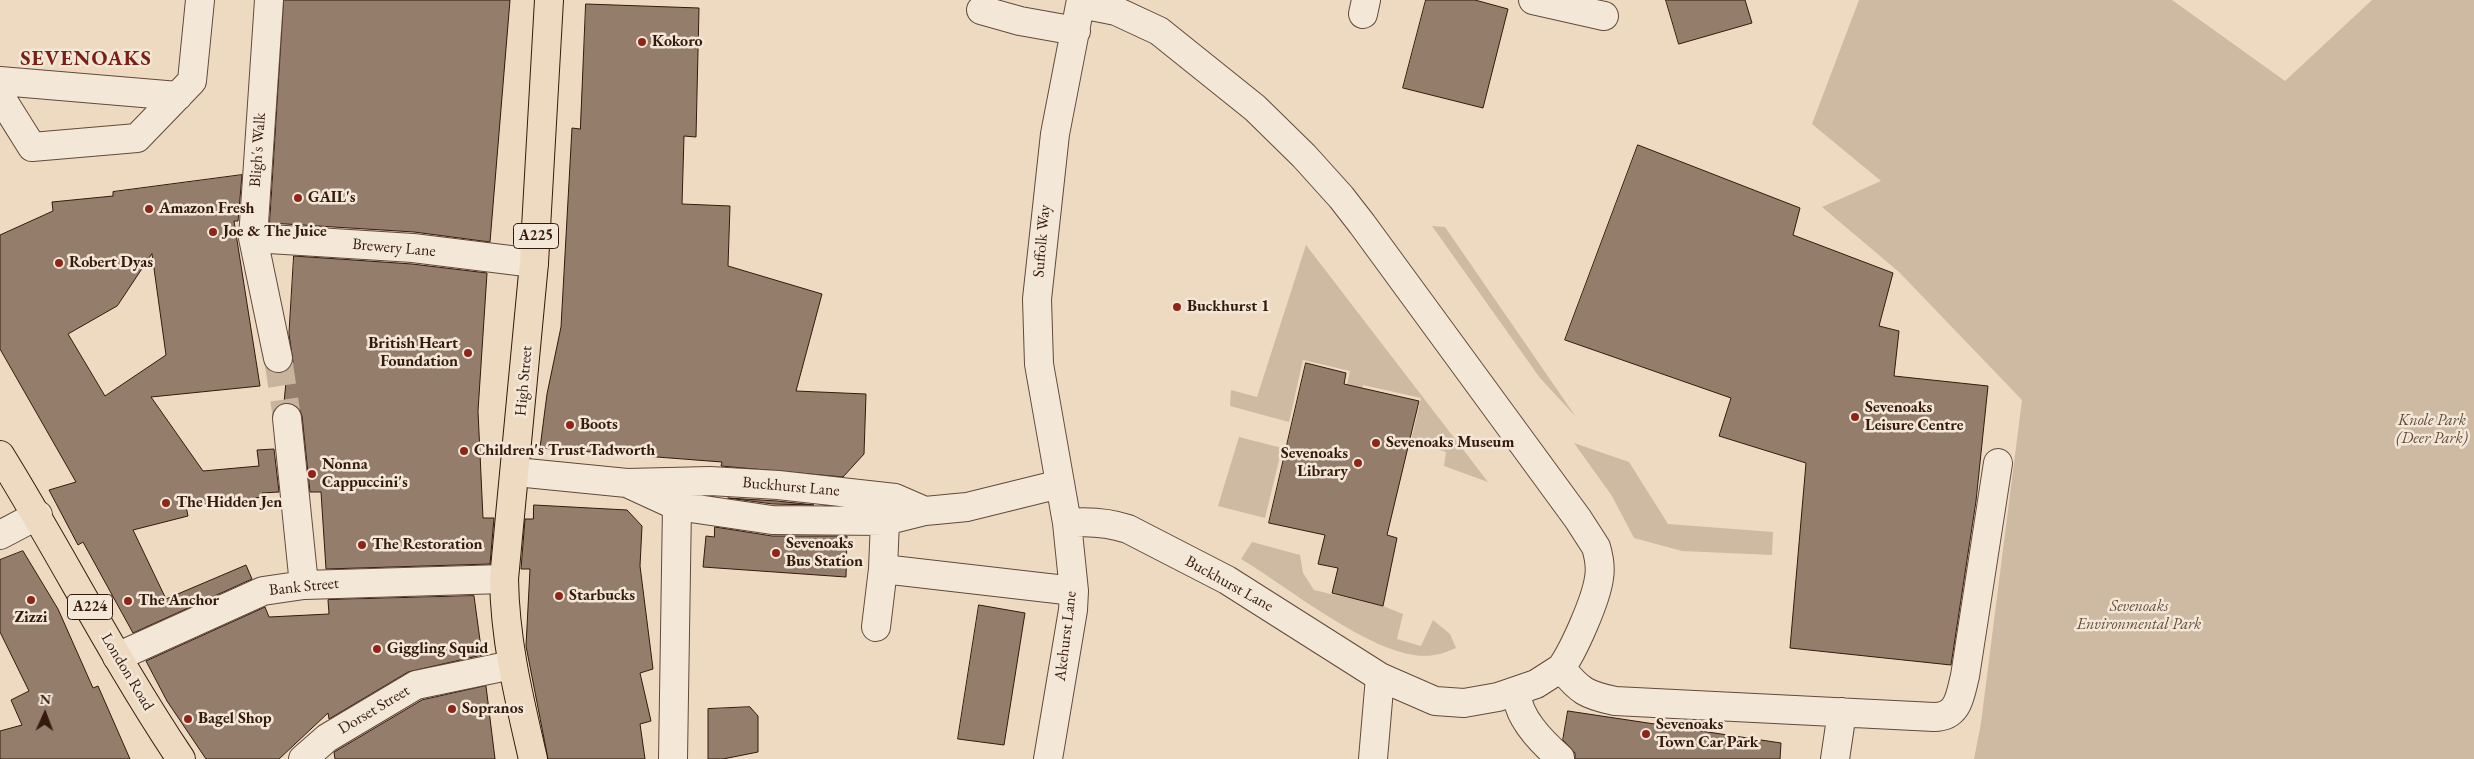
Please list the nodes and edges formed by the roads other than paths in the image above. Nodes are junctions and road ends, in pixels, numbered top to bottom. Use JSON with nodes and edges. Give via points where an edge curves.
{"nodes":[{"id":1,"x":200,"y":0,"type":"edge"},
{"id":2,"x":269,"y":0,"type":"edge"},
{"id":3,"x":549,"y":0,"type":"edge"},
{"id":4,"x":1533,"y":0,"type":"edge"},
{"id":5,"x":1081,"y":2,"type":"edge"},
{"id":6,"x":981,"y":10,"type":"dead end"},
{"id":7,"x":1604,"y":16,"type":"dead end"},
{"id":8,"x":1076,"y":31,"type":"junction"},
{"id":9,"x":0,"y":81,"type":"edge"},
{"id":10,"x":0,"y":96,"type":"edge"},
{"id":11,"x":178,"y":96,"type":"junction"},
{"id":12,"x":252,"y":238,"type":"junction"},
{"id":13,"x":534,"y":263,"type":"junction"},
{"id":14,"x":278,"y":358,"type":"tunnel mouth"},
{"id":15,"x":287,"y":418,"type":"tunnel mouth"},
{"id":16,"x":0,"y":455,"type":"edge"},
{"id":17,"x":1998,"y":463,"type":"dead end"},
{"id":18,"x":516,"y":472,"type":"junction"},
{"id":19,"x":628,"y":483,"type":"junction"},
{"id":20,"x":1060,"y":484,"type":"junction"},
{"id":21,"x":677,"y":506,"type":"junction"},
{"id":22,"x":924,"y":511,"type":"junction"},
{"id":23,"x":38,"y":515,"type":"junction"},
{"id":24,"x":885,"y":521,"type":"junction"},
{"id":25,"x":1067,"y":523,"type":"junction"},
{"id":26,"x":0,"y":535,"type":"edge"},
{"id":27,"x":883,"y":569,"type":"junction"},
{"id":28,"x":504,"y":579,"type":"junction"},
{"id":29,"x":304,"y":585,"type":"junction"},
{"id":30,"x":1074,"y":591,"type":"junction"},
{"id":31,"x":876,"y":627,"type":"dead end"},
{"id":32,"x":117,"y":657,"type":"junction"},
{"id":33,"x":512,"y":665,"type":"junction"},
{"id":34,"x":1561,"y":668,"type":"junction"},
{"id":35,"x":1380,"y":677,"type":"junction"},
{"id":36,"x":1518,"y":692,"type":"junction"},
{"id":37,"x":1842,"y":712,"type":"junction"},
{"id":38,"x":1560,"y":758,"type":"edge"},
{"id":39,"x":181,"y":759,"type":"edge"},
{"id":40,"x":303,"y":759,"type":"edge"},
{"id":41,"x":534,"y":759,"type":"edge"},
{"id":42,"x":673,"y":759,"type":"edge"},
{"id":43,"x":1048,"y":759,"type":"edge"},
{"id":44,"x":1373,"y":759,"type":"edge"},
{"id":45,"x":1835,"y":759,"type":"edge"}],
"edges":[{"from":1,"to":11,"type":"street","via":[[192,81]]},
{"from":2,"to":12,"type":"street","name":"Bligh's Walk"},
{"from":3,"to":13,"type":"main road","name":"High Street","number":"A225"},
{"from":4,"to":7,"type":"street"},
{"from":5,"to":8,"type":"street","name":"Suffolk Way"},
{"from":5,"to":34,"type":"street","via":[[1116,11],[1159,31],[1255,108],[1304,156],[1341,197],[1588,534],[1599,557],[1599,580],[1570,656]]},
{"from":6,"to":8,"type":"street"},
{"from":8,"to":20,"type":"street","name":"Suffolk Way","via":[[1052,154],[1037,299],[1039,364]]},
{"from":9,"to":11,"type":"street"},
{"from":10,"to":11,"type":"street","via":[[32,147],[137,138]]},
{"from":12,"to":13,"type":"street","name":"Brewery Lane","via":[[414,248]]},
{"from":12,"to":14,"type":"street","name":"Bligh's Walk"},
{"from":13,"to":18,"type":"main road","name":"High Street","number":"A225"},
{"from":15,"to":29,"type":"street"},
{"from":16,"to":23,"type":"main road","name":"London Road","number":"A224"},
{"from":17,"to":37,"type":"street","via":[[1966,676],[1955,709],[1943,717]]},
{"from":18,"to":19,"type":"street","name":"Buckhurst Lane"},
{"from":18,"to":28,"type":"main road","name":"High Street","number":"A225"},
{"from":19,"to":21,"type":"street"},
{"from":19,"to":22,"type":"street","name":"Buckhurst Lane","via":[[710,481],[778,485],[895,498]]},
{"from":20,"to":22,"type":"street","name":"Buckhurst Lane","via":[[967,507]]},
{"from":20,"to":25,"type":"street","name":"Akehurst Lane"},
{"from":21,"to":24,"type":"street","via":[[772,520]]},
{"from":21,"to":42,"type":"street"},
{"from":22,"to":24,"type":"street"},
{"from":23,"to":26,"type":"street"},
{"from":23,"to":32,"type":"main road","name":"London Road","number":"A224"},
{"from":24,"to":27,"type":"street"},
{"from":25,"to":30,"type":"street","name":"Akehurst Lane"},
{"from":25,"to":35,"type":"street","name":"Buckhurst Lane","via":[[1091,520],[1128,529],[1227,580]]},
{"from":27,"to":30,"type":"street"},
{"from":27,"to":31,"type":"street"},
{"from":28,"to":29,"type":"street","name":"Bank Street"},
{"from":28,"to":33,"type":"main road","name":"High Street","number":"A225","via":[[505,618]]},
{"from":29,"to":32,"type":"street","name":"Bank Street","via":[[263,591]]},
{"from":30,"to":43,"type":"street","name":"Akehurst Lane"},
{"from":32,"to":39,"type":"main road","name":"London Road","number":"A224"},
{"from":33,"to":40,"type":"street","name":"Dorset Street","via":[[416,685],[327,738]]},
{"from":33,"to":41,"type":"main road","name":"High Street","number":"A225"},
{"from":34,"to":36,"type":"street","name":"Buckhurst Lane","via":[[1552,676]]},
{"from":34,"to":37,"type":"street","via":[[1575,685],[1591,696],[1615,701]]},
{"from":35,"to":36,"type":"street","name":"Buckhurst Lane","via":[[1435,702],[1473,702]]},
{"from":35,"to":44,"type":"street"},
{"from":36,"to":38,"type":"street","via":[[1522,714],[1543,743]]},
{"from":37,"to":45,"type":"street"}]}
